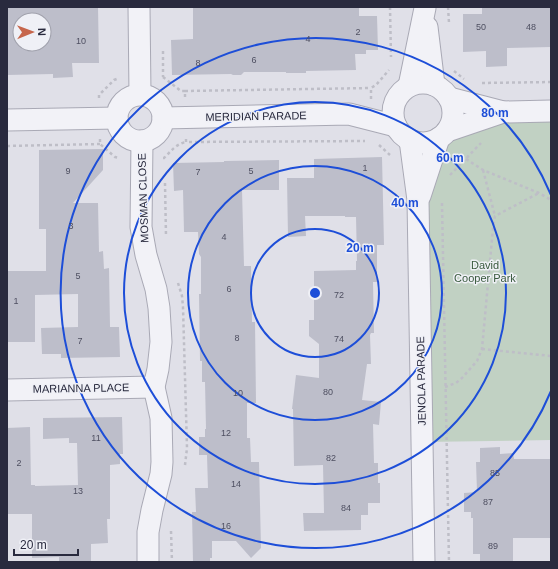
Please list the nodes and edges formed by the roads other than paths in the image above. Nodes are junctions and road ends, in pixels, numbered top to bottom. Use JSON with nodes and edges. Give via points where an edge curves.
{"nodes":[{"id":1,"x":139,"y":7,"type":"edge"},
{"id":2,"x":425,"y":7,"type":"edge"},
{"id":3,"x":409,"y":86,"type":"junction"},
{"id":4,"x":441,"y":91,"type":"junction"},
{"id":5,"x":140,"y":94,"type":"junction"},
{"id":6,"x":395,"y":100,"type":"junction"},
{"id":7,"x":551,"y":111,"type":"edge"},
{"id":8,"x":503,"y":112,"type":"junction"},
{"id":9,"x":349,"y":114,"type":"junction"},
{"id":10,"x":117,"y":118,"type":"junction"},
{"id":11,"x":163,"y":118,"type":"junction"},
{"id":12,"x":7,"y":120,"type":"edge"},
{"id":13,"x":396,"y":126,"type":"junction"},
{"id":14,"x":443,"y":134,"type":"junction"},
{"id":15,"x":410,"y":140,"type":"junction"},
{"id":16,"x":142,"y":141,"type":"junction"},
{"id":17,"x":418,"y":200,"type":"junction"},
{"id":18,"x":154,"y":387,"type":"junction"},
{"id":19,"x":7,"y":390,"type":"edge"},
{"id":20,"x":148,"y":562,"type":"edge"},
{"id":21,"x":424,"y":562,"type":"edge"}],
"edges":[{"from":1,"to":5,"type":"street"},
{"from":2,"to":3,"type":"street"},
{"from":2,"to":4,"type":"street"},
{"from":3,"to":4,"type":"street","via":[[426,83]]},
{"from":3,"to":6,"type":"street"},
{"from":4,"to":8,"type":"street"},
{"from":4,"to":14,"type":"street","via":[[452,106],[451,123]]},
{"from":5,"to":10,"type":"street","via":[[121,105]]},
{"from":5,"to":11,"type":"street","via":[[154,99],[159,104]]},
{"from":6,"to":9,"type":"street","name":"MERIDIAN PARADE"},
{"from":6,"to":13,"type":"street","via":[[393,117]]},
{"from":7,"to":8,"type":"street"},
{"from":8,"to":14,"type":"street"},
{"from":9,"to":11,"type":"street","name":"MERIDIAN PARADE"},
{"from":9,"to":13,"type":"street","name":"MERIDIAN PARADE"},
{"from":10,"to":12,"type":"street"},
{"from":10,"to":16,"type":"street","via":[[119,126],[128,137]]},
{"from":11,"to":16,"type":"street","via":[[155,136]]},
{"from":13,"to":15,"type":"street"},
{"from":14,"to":15,"type":"street","via":[[430,142]]},
{"from":14,"to":17,"type":"street","name":"JENOLA PARADE"},
{"from":15,"to":17,"type":"street","name":"JENOLA PARADE"},
{"from":16,"to":18,"type":"street","name":"MOSMAN CLOSE","via":[[141,227],[156,289],[161,326],[160,358]]},
{"from":17,"to":21,"type":"street","name":"JENOLA PARADE"},
{"from":18,"to":19,"type":"street","name":"MARIANNA PLACE"},
{"from":18,"to":20,"type":"street","name":"MOSMAN CLOSE","via":[[161,418],[162,462],[148,532]]}]}
